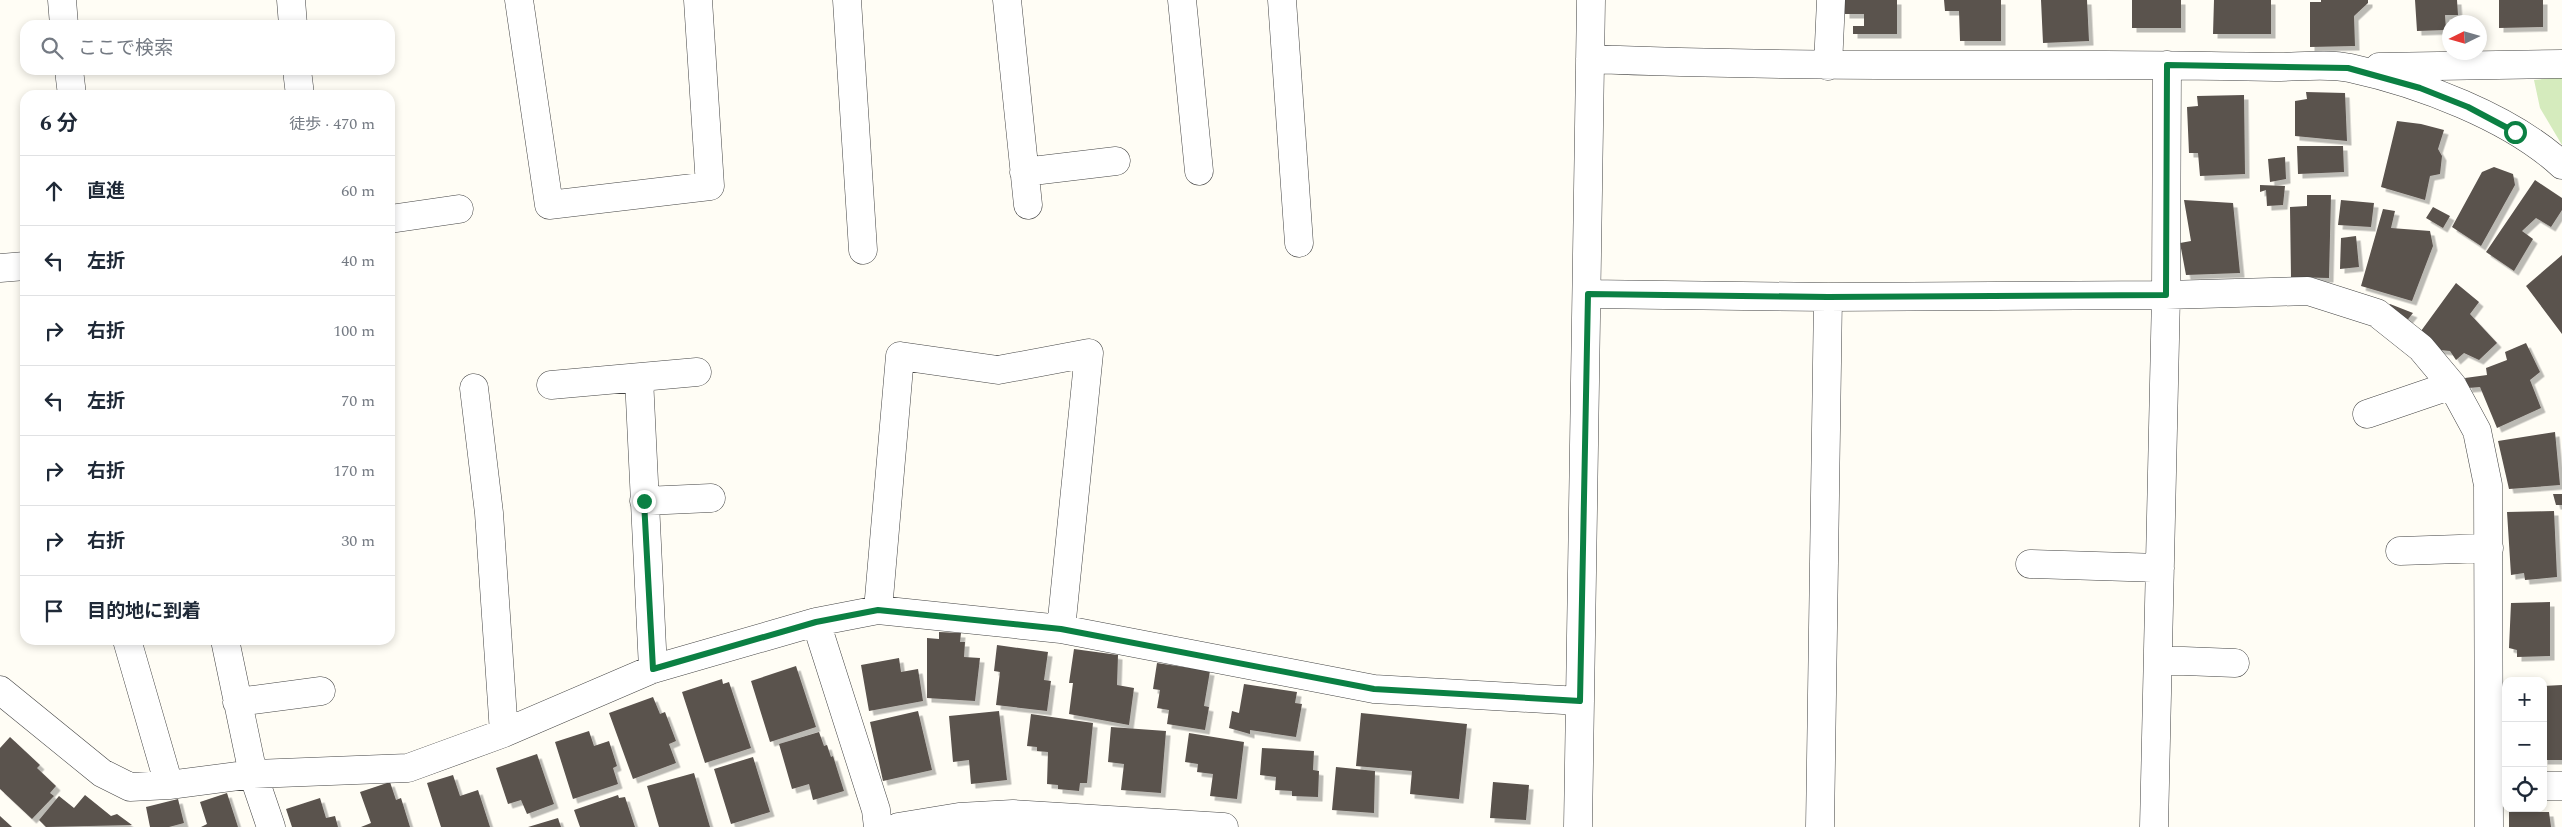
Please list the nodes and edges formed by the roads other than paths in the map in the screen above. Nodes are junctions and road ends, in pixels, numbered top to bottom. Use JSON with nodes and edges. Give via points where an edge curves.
{"nodes":[{"id":1,"x":62,"y":0,"type":"edge"},
{"id":2,"x":291,"y":0,"type":"edge"},
{"id":3,"x":519,"y":0,"type":"edge"},
{"id":4,"x":698,"y":0,"type":"edge"},
{"id":5,"x":847,"y":0,"type":"edge"},
{"id":6,"x":1007,"y":0,"type":"edge"},
{"id":7,"x":1182,"y":0,"type":"edge"},
{"id":8,"x":1282,"y":0,"type":"edge"},
{"id":9,"x":1591,"y":0,"type":"edge"},
{"id":10,"x":1831,"y":0,"type":"edge"},
{"id":11,"x":64,"y":20,"type":"edge"},
{"id":12,"x":293,"y":20,"type":"edge"},
{"id":13,"x":1590,"y":60,"type":"junction"},
{"id":14,"x":2562,"y":64,"type":"edge"},
{"id":15,"x":2167,"y":65,"type":"junction"},
{"id":16,"x":1828,"y":66,"type":"junction"},
{"id":17,"x":2348,"y":68,"type":"junction"},
{"id":18,"x":70,"y":75,"type":"edge"},
{"id":19,"x":298,"y":75,"type":"edge"},
{"id":20,"x":71,"y":90,"type":"edge"},
{"id":21,"x":299,"y":90,"type":"edge"},
{"id":22,"x":1116,"y":161,"type":"dead end"},
{"id":23,"x":2562,"y":165,"type":"edge"},
{"id":24,"x":1200,"y":171,"type":"dead end"},
{"id":25,"x":1024,"y":172,"type":"junction"},
{"id":26,"x":1028,"y":204,"type":"dead end"},
{"id":27,"x":459,"y":209,"type":"dead end"},
{"id":28,"x":395,"y":218,"type":"edge"},
{"id":29,"x":1299,"y":243,"type":"dead end"},
{"id":30,"x":863,"y":250,"type":"dead end"},
{"id":31,"x":20,"y":266,"type":"edge"},
{"id":32,"x":0,"y":268,"type":"edge"},
{"id":33,"x":1588,"y":294,"type":"junction"},
{"id":34,"x":2166,"y":295,"type":"junction"},
{"id":35,"x":1828,"y":297,"type":"junction"},
{"id":36,"x":697,"y":372,"type":"dead end"},
{"id":37,"x":639,"y":378,"type":"junction"},
{"id":38,"x":551,"y":385,"type":"dead end"},
{"id":39,"x":2452,"y":385,"type":"junction"},
{"id":40,"x":474,"y":388,"type":"dead end"},
{"id":41,"x":2367,"y":414,"type":"dead end"},
{"id":42,"x":711,"y":498,"type":"dead end"},
{"id":43,"x":644,"y":501,"type":"junction"},
{"id":44,"x":2490,"y":548,"type":"junction"},
{"id":45,"x":2400,"y":552,"type":"dead end"},
{"id":46,"x":2030,"y":564,"type":"dead end"},
{"id":47,"x":2160,"y":568,"type":"junction"},
{"id":48,"x":878,"y":610,"type":"junction"},
{"id":49,"x":816,"y":622,"type":"junction"},
{"id":50,"x":1061,"y":629,"type":"junction"},
{"id":51,"x":128,"y":645,"type":"edge"},
{"id":52,"x":226,"y":645,"type":"edge"},
{"id":53,"x":2158,"y":660,"type":"junction"},
{"id":54,"x":2235,"y":663,"type":"dead end"},
{"id":55,"x":653,"y":669,"type":"junction"},
{"id":56,"x":0,"y":690,"type":"edge"},
{"id":57,"x":321,"y":691,"type":"dead end"},
{"id":58,"x":1580,"y":701,"type":"junction"},
{"id":59,"x":237,"y":702,"type":"junction"},
{"id":60,"x":504,"y":733,"type":"junction"},
{"id":61,"x":253,"y":774,"type":"junction"},
{"id":62,"x":169,"y":785,"type":"junction"},
{"id":63,"x":2497,"y":785,"type":"edge"},
{"id":64,"x":2547,"y":786,"type":"edge"},
{"id":65,"x":2562,"y":786,"type":"edge"},
{"id":66,"x":1117,"y":823,"type":"edge"},
{"id":67,"x":271,"y":827,"type":"edge"},
{"id":68,"x":878,"y":827,"type":"edge"},
{"id":69,"x":898,"y":827,"type":"edge"},
{"id":70,"x":1224,"y":827,"type":"edge"},
{"id":71,"x":1578,"y":827,"type":"edge"},
{"id":72,"x":1820,"y":827,"type":"edge"},
{"id":73,"x":2154,"y":827,"type":"edge"},
{"id":74,"x":2489,"y":827,"type":"edge"}],
"edges":[{"from":1,"to":11,"type":"street"},
{"from":2,"to":12,"type":"street"},
{"from":3,"to":4,"type":"street","via":[[549,205],[710,186]]},
{"from":5,"to":30,"type":"street"},
{"from":6,"to":25,"type":"street"},
{"from":7,"to":24,"type":"street"},
{"from":8,"to":29,"type":"street"},
{"from":9,"to":13,"type":"street"},
{"from":10,"to":16,"type":"street"},
{"from":13,"to":16,"type":"street"},
{"from":13,"to":33,"type":"street"},
{"from":14,"to":17,"type":"street"},
{"from":15,"to":16,"type":"street"},
{"from":15,"to":17,"type":"street"},
{"from":15,"to":34,"type":"street"},
{"from":17,"to":23,"type":"street","via":[[2420,88],[2468,107],[2515,132]]},
{"from":18,"to":20,"type":"street"},
{"from":19,"to":21,"type":"street"},
{"from":22,"to":25,"type":"street"},
{"from":25,"to":26,"type":"street"},
{"from":27,"to":28,"type":"street"},
{"from":31,"to":32,"type":"street"},
{"from":33,"to":35,"type":"street"},
{"from":33,"to":58,"type":"street"},
{"from":34,"to":35,"type":"street"},
{"from":34,"to":39,"type":"street","via":[[2308,291],[2377,313],[2422,348]]},
{"from":34,"to":47,"type":"street"},
{"from":35,"to":72,"type":"street"},
{"from":36,"to":37,"type":"street"},
{"from":37,"to":38,"type":"street"},
{"from":37,"to":43,"type":"street"},
{"from":39,"to":41,"type":"street"},
{"from":39,"to":44,"type":"street","via":[[2477,431],[2488,485]]},
{"from":40,"to":60,"type":"street","via":[[489,513]]},
{"from":42,"to":43,"type":"street"},
{"from":43,"to":55,"type":"street"},
{"from":44,"to":45,"type":"street"},
{"from":44,"to":63,"type":"street"},
{"from":46,"to":47,"type":"street"},
{"from":47,"to":53,"type":"street"},
{"from":48,"to":49,"type":"street"},
{"from":48,"to":50,"type":"street"},
{"from":48,"to":50,"type":"street","via":[[900,356],[998,370],[1089,353]]},
{"from":49,"to":55,"type":"street"},
{"from":49,"to":68,"type":"street","via":[[876,810]]},
{"from":50,"to":58,"type":"street","via":[[1374,689]]},
{"from":51,"to":62,"type":"street"},
{"from":52,"to":59,"type":"street"},
{"from":53,"to":54,"type":"street"},
{"from":53,"to":73,"type":"street"},
{"from":55,"to":60,"type":"street"},
{"from":56,"to":62,"type":"street","via":[[102,773],[130,786]]},
{"from":57,"to":59,"type":"street"},
{"from":58,"to":71,"type":"street"},
{"from":59,"to":61,"type":"street"},
{"from":60,"to":61,"type":"street","via":[[408,768]]},
{"from":61,"to":62,"type":"street"},
{"from":61,"to":67,"type":"street"},
{"from":63,"to":74,"type":"street"},
{"from":64,"to":65,"type":"street"},
{"from":66,"to":69,"type":"street","via":[[1013,814],[959,817]]},
{"from":66,"to":70,"type":"street"}]}
